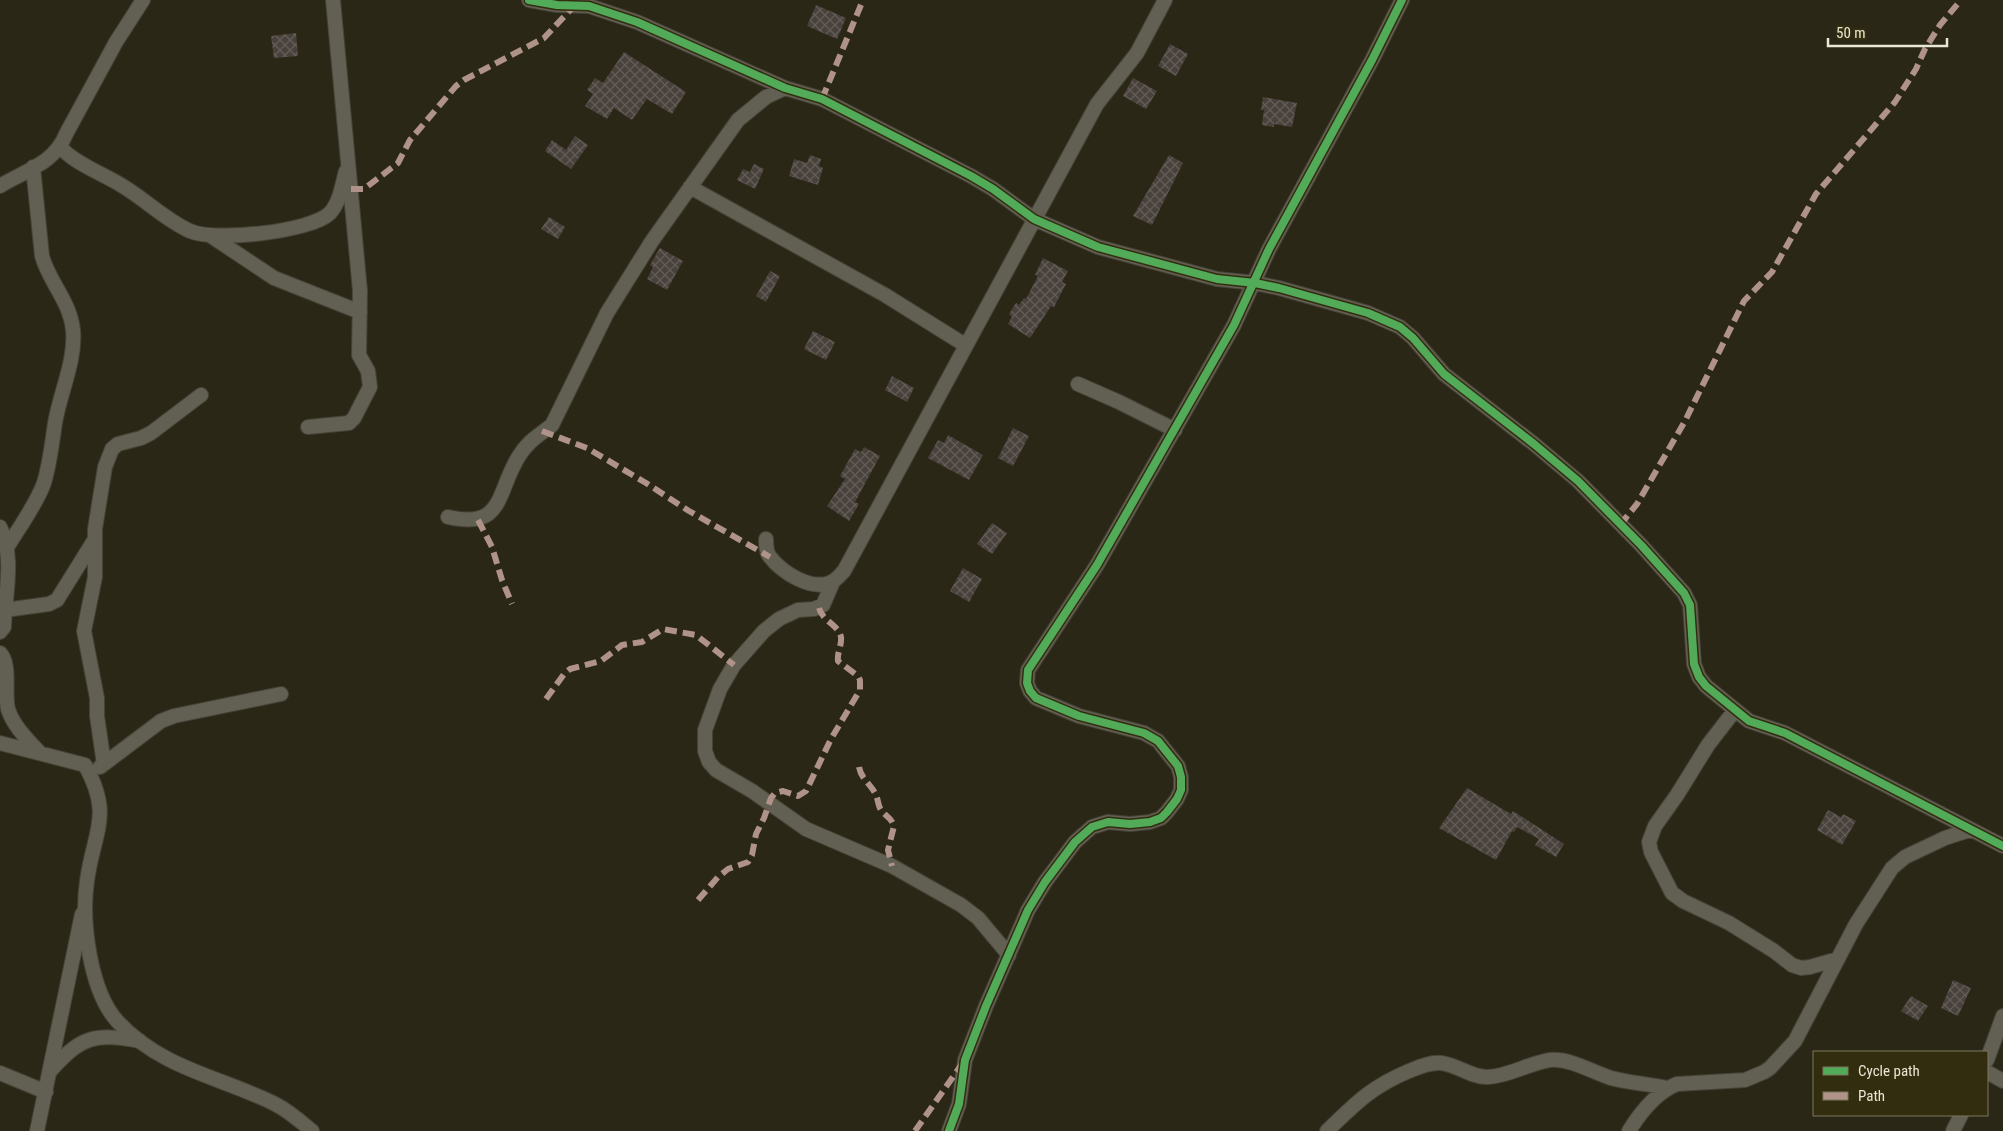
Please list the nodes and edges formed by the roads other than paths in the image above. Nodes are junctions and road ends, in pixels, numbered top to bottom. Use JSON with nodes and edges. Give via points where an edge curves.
{"nodes":[{"id":1,"x":143,"y":0,"type":"edge"},
{"id":2,"x":333,"y":0,"type":"edge"},
{"id":3,"x":529,"y":0,"type":"edge"},
{"id":4,"x":1165,"y":0,"type":"edge"},
{"id":5,"x":1402,"y":0,"type":"edge"},
{"id":6,"x":592,"y":3,"type":"edge"},
{"id":7,"x":785,"y":88,"type":"junction"},
{"id":8,"x":61,"y":147,"type":"junction"},
{"id":9,"x":349,"y":164,"type":"junction"},
{"id":10,"x":33,"y":168,"type":"junction"},
{"id":11,"x":2,"y":183,"type":"edge"},
{"id":12,"x":690,"y":187,"type":"junction"},
{"id":13,"x":1034,"y":219,"type":"junction"},
{"id":14,"x":211,"y":236,"type":"junction"},
{"id":15,"x":1255,"y":283,"type":"junction"},
{"id":16,"x":360,"y":312,"type":"junction"},
{"id":17,"x":965,"y":344,"type":"junction"},
{"id":18,"x":1078,"y":384,"type":"dead end"},
{"id":19,"x":201,"y":395,"type":"dead end"},
{"id":20,"x":308,"y":427,"type":"dead end"},
{"id":21,"x":1175,"y":430,"type":"junction"},
{"id":22,"x":448,"y":517,"type":"dead end"},
{"id":23,"x":0,"y":527,"type":"edge"},
{"id":24,"x":95,"y":539,"type":"junction"},
{"id":25,"x":766,"y":539,"type":"dead end"},
{"id":26,"x":8,"y":546,"type":"junction"},
{"id":27,"x":833,"y":582,"type":"junction"},
{"id":28,"x":5,"y":610,"type":"junction"},
{"id":29,"x":0,"y":632,"type":"edge"},
{"id":30,"x":0,"y":653,"type":"edge"},
{"id":31,"x":281,"y":694,"type":"dead end"},
{"id":32,"x":1735,"y":710,"type":"junction"},
{"id":33,"x":0,"y":743,"type":"edge"},
{"id":34,"x":40,"y":753,"type":"junction"},
{"id":35,"x":104,"y":764,"type":"junction"},
{"id":36,"x":91,"y":774,"type":"junction"},
{"id":37,"x":1970,"y":830,"type":"junction"},
{"id":38,"x":2003,"y":846,"type":"edge"},
{"id":39,"x":85,"y":903,"type":"junction"},
{"id":40,"x":1009,"y":954,"type":"junction"},
{"id":41,"x":1838,"y":959,"type":"junction"},
{"id":42,"x":2003,"y":1016,"type":"edge"},
{"id":43,"x":141,"y":1041,"type":"junction"},
{"id":44,"x":1988,"y":1057,"type":"edge"},
{"id":45,"x":50,"y":1070,"type":"junction"},
{"id":46,"x":0,"y":1073,"type":"edge"},
{"id":47,"x":1988,"y":1073,"type":"edge"},
{"id":48,"x":2003,"y":1082,"type":"edge"},
{"id":49,"x":1667,"y":1088,"type":"junction"},
{"id":50,"x":46,"y":1092,"type":"junction"},
{"id":51,"x":1960,"y":1116,"type":"edge"},
{"id":52,"x":37,"y":1131,"type":"edge"},
{"id":53,"x":312,"y":1131,"type":"edge"},
{"id":54,"x":949,"y":1131,"type":"edge"},
{"id":55,"x":1327,"y":1131,"type":"edge"},
{"id":56,"x":1629,"y":1131,"type":"edge"},
{"id":57,"x":1953,"y":1131,"type":"edge"}],
"edges":[{"from":1,"to":8,"type":"street","via":[[116,42]]},
{"from":2,"to":9,"type":"street"},
{"from":3,"to":6,"type":"street","via":[[557,5]]},
{"from":4,"to":13,"type":"street","via":[[1137,53],[1097,104]]},
{"from":5,"to":15,"type":"street","via":[[1269,249]]},
{"from":6,"to":7,"type":"street"},
{"from":7,"to":12,"type":"street","via":[[766,97],[738,120]]},
{"from":7,"to":13,"type":"street","via":[[822,99],[970,176]]},
{"from":8,"to":10,"type":"street"},
{"from":8,"to":14,"type":"street","via":[[71,157],[129,190],[169,219],[190,231]]},
{"from":9,"to":14,"type":"street","via":[[337,204],[318,222],[282,231]]},
{"from":9,"to":16,"type":"street"},
{"from":10,"to":11,"type":"street"},
{"from":10,"to":26,"type":"street","via":[[42,256],[69,311],[73,330],[72,354],[43,484]]},
{"from":12,"to":17,"type":"street","via":[[885,295]]},
{"from":12,"to":22,"type":"street","via":[[607,313],[552,424],[530,440],[492,511],[478,520]]},
{"from":13,"to":15,"type":"street","via":[[1098,247],[1217,278]]},
{"from":13,"to":17,"type":"street"},
{"from":14,"to":16,"type":"street","via":[[274,278]]},
{"from":15,"to":21,"type":"street"},
{"from":15,"to":32,"type":"street","via":[[1368,313],[1400,326],[1444,374],[1578,481],[1686,596],[1691,614],[1696,672],[1706,686]]},
{"from":16,"to":20,"type":"street","via":[[358,354],[370,377],[367,395],[349,422]]},
{"from":17,"to":27,"type":"street","via":[[844,571]]},
{"from":18,"to":21,"type":"street"},
{"from":19,"to":24,"type":"street","via":[[151,433],[112,449],[105,467]]},
{"from":21,"to":40,"type":"street","via":[[1096,565],[1030,665],[1027,682],[1036,698],[1047,704],[1158,740],[1178,766],[1181,790],[1161,818],[1142,824],[1108,822],[1083,834],[1035,898]]},
{"from":23,"to":26,"type":"street"},
{"from":24,"to":28,"type":"street","via":[[57,600]]},
{"from":24,"to":35,"type":"street","via":[[95,577],[84,631],[97,698]]},
{"from":25,"to":27,"type":"street","via":[[770,557],[796,577],[809,583]]},
{"from":26,"to":28,"type":"street"},
{"from":27,"to":40,"type":"street","via":[[823,606],[798,610],[779,619],[726,676],[704,730],[703,742],[709,762],[716,770],[806,829],[892,866],[961,905],[978,918]]},
{"from":28,"to":29,"type":"street","via":[[4,627]]},
{"from":30,"to":34,"type":"street","via":[[5,659],[6,697],[11,717]]},
{"from":31,"to":35,"type":"street","via":[[161,721]]},
{"from":32,"to":37,"type":"street","via":[[1752,723],[1785,733]]},
{"from":32,"to":41,"type":"street","via":[[1708,744],[1655,826],[1649,842],[1651,852],[1672,893],[1729,922],[1792,965],[1810,968]]},
{"from":33,"to":34,"type":"street"},
{"from":34,"to":36,"type":"street","via":[[85,765]]},
{"from":35,"to":36,"type":"street"},
{"from":36,"to":39,"type":"street","via":[[100,802],[101,819]]},
{"from":37,"to":38,"type":"street"},
{"from":37,"to":41,"type":"street","via":[[1905,857],[1892,868]]},
{"from":39,"to":43,"type":"street","via":[[91,966],[96,984],[118,1022]]},
{"from":39,"to":45,"type":"street"},
{"from":40,"to":54,"type":"street","via":[[965,1060],[959,1104]]},
{"from":41,"to":49,"type":"street","via":[[1795,1041],[1764,1072],[1745,1080],[1677,1084]]},
{"from":42,"to":44,"type":"street"},
{"from":43,"to":45,"type":"street","via":[[97,1037],[81,1042]]},
{"from":43,"to":53,"type":"street","via":[[156,1054],[276,1105]]},
{"from":45,"to":50,"type":"street"},
{"from":46,"to":50,"type":"street"},
{"from":47,"to":48,"type":"street"},
{"from":49,"to":55,"type":"street","via":[[1613,1078],[1562,1060],[1539,1062],[1514,1072],[1486,1077],[1440,1063],[1421,1066],[1388,1080],[1363,1096]]},
{"from":49,"to":56,"type":"street"},
{"from":50,"to":52,"type":"street"},
{"from":51,"to":57,"type":"street"}]}
